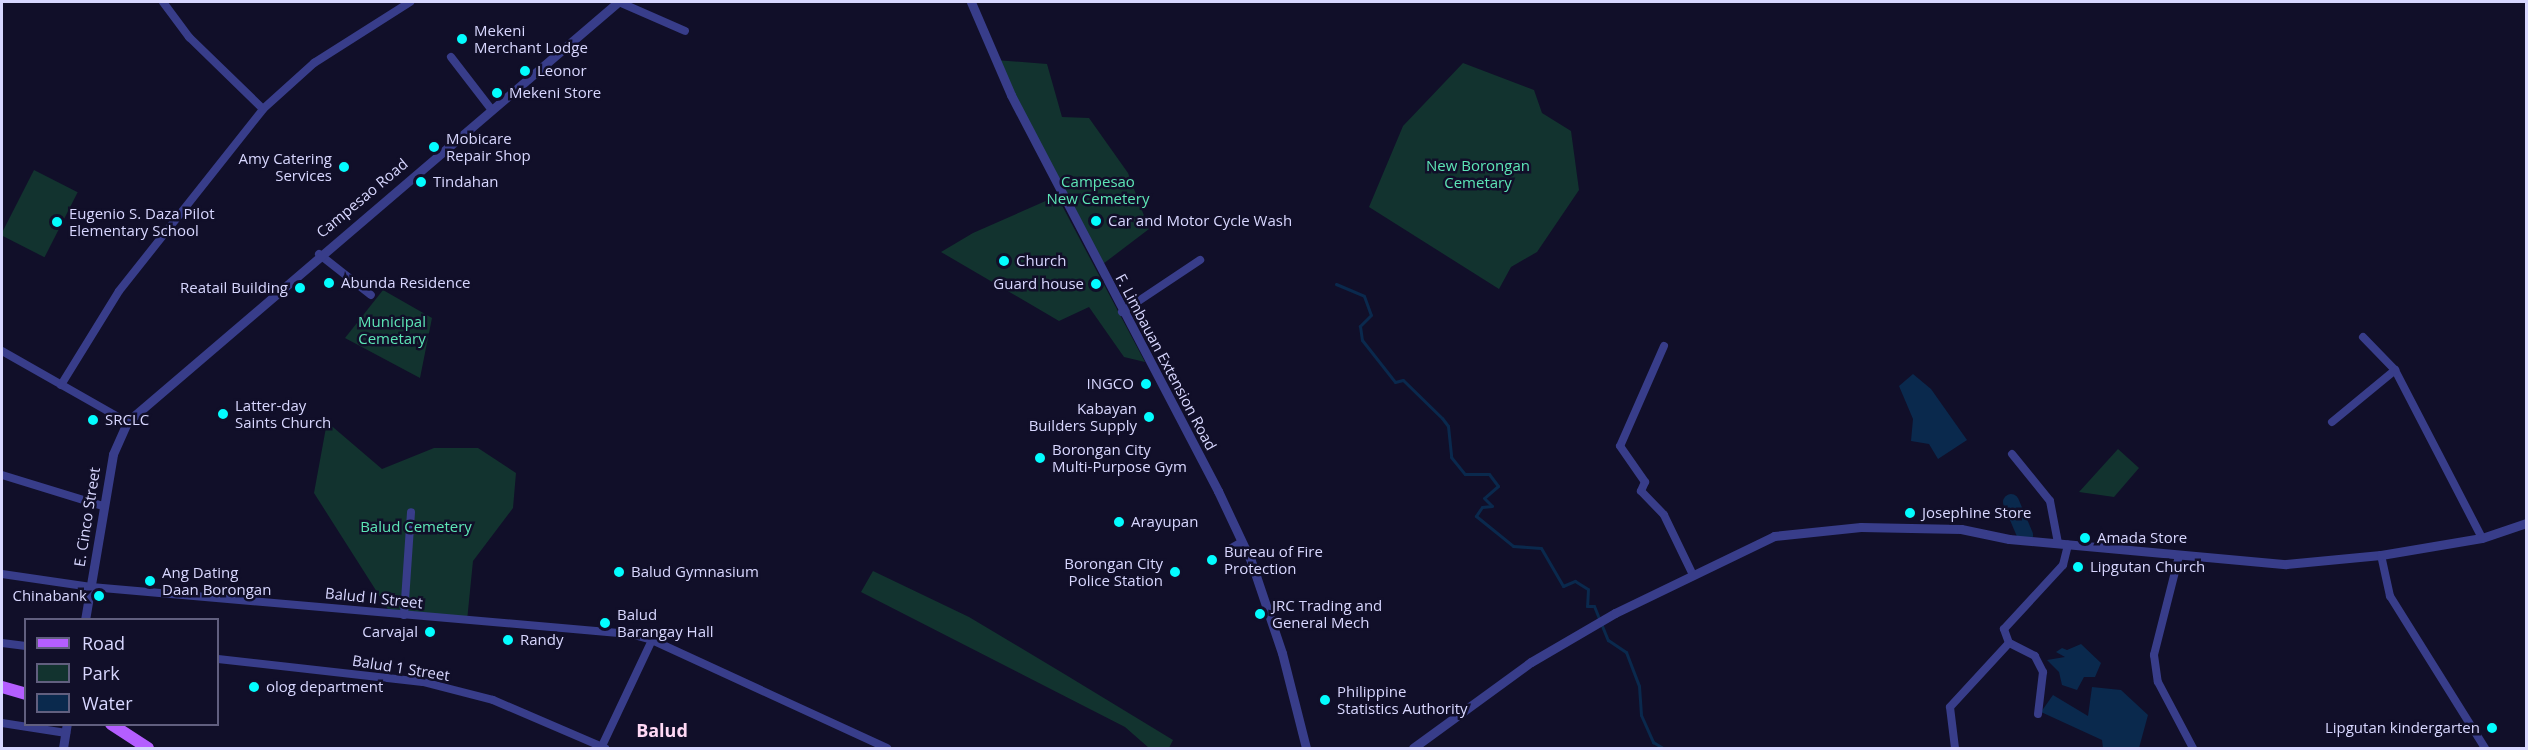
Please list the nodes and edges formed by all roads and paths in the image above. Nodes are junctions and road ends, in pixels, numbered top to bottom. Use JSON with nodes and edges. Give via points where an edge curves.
{"nodes":[{"id":1,"x":163,"y":2,"type":"edge"},
{"id":2,"x":411,"y":2,"type":"edge"},
{"id":3,"x":619,"y":2,"type":"edge"},
{"id":4,"x":971,"y":2,"type":"edge"},
{"id":5,"x":685,"y":31,"type":"dead end"},
{"id":6,"x":451,"y":57,"type":"dead end"},
{"id":7,"x":263,"y":109,"type":"junction"},
{"id":8,"x":491,"y":109,"type":"junction"},
{"id":9,"x":319,"y":254,"type":"junction"},
{"id":10,"x":1200,"y":260,"type":"dead end"},
{"id":11,"x":371,"y":294,"type":"dead end"},
{"id":12,"x":1122,"y":312,"type":"junction"},
{"id":13,"x":2363,"y":336,"type":"dead end"},
{"id":14,"x":1664,"y":346,"type":"dead end"},
{"id":15,"x":2,"y":351,"type":"edge"},
{"id":16,"x":2395,"y":370,"type":"junction"},
{"id":17,"x":61,"y":385,"type":"junction"},
{"id":18,"x":127,"y":422,"type":"junction"},
{"id":19,"x":2332,"y":422,"type":"dead end"},
{"id":20,"x":2012,"y":454,"type":"dead end"},
{"id":21,"x":2,"y":475,"type":"edge"},
{"id":22,"x":103,"y":506,"type":"junction"},
{"id":23,"x":411,"y":512,"type":"dead end"},
{"id":24,"x":2526,"y":523,"type":"edge"},
{"id":25,"x":2482,"y":538,"type":"junction"},
{"id":26,"x":1242,"y":542,"type":"junction"},
{"id":27,"x":2063,"y":544,"type":"junction"},
{"id":28,"x":1228,"y":550,"type":"dead end"},
{"id":29,"x":2381,"y":555,"type":"junction"},
{"id":30,"x":2179,"y":556,"type":"junction"},
{"id":31,"x":1692,"y":573,"type":"junction"},
{"id":32,"x":2,"y":574,"type":"edge"},
{"id":33,"x":91,"y":587,"type":"junction"},
{"id":34,"x":404,"y":615,"type":"junction"},
{"id":35,"x":85,"y":618,"type":"edge"},
{"id":36,"x":652,"y":640,"type":"junction"},
{"id":37,"x":2,"y":643,"type":"edge"},
{"id":38,"x":2009,"y":644,"type":"junction"},
{"id":39,"x":24,"y":646,"type":"edge"},
{"id":40,"x":219,"y":659,"type":"edge"},
{"id":41,"x":2,"y":687,"type":"edge"},
{"id":42,"x":24,"y":692,"type":"edge"},
{"id":43,"x":2038,"y":714,"type":"dead end"},
{"id":44,"x":2,"y":723,"type":"edge"},
{"id":45,"x":24,"y":725,"type":"edge"},
{"id":46,"x":34,"y":726,"type":"edge"},
{"id":47,"x":114,"y":726,"type":"edge"},
{"id":48,"x":67,"y":729,"type":"edge"},
{"id":49,"x":63,"y":748,"type":"edge"},
{"id":50,"x":148,"y":748,"type":"edge"},
{"id":51,"x":602,"y":748,"type":"edge"},
{"id":52,"x":887,"y":748,"type":"edge"},
{"id":53,"x":1306,"y":748,"type":"edge"},
{"id":54,"x":1413,"y":748,"type":"edge"},
{"id":55,"x":1955,"y":748,"type":"edge"},
{"id":56,"x":2193,"y":748,"type":"edge"},
{"id":57,"x":2485,"y":748,"type":"edge"}],
"edges":[{"from":1,"to":7,"type":"street","via":[[189,38]]},
{"from":2,"to":7,"type":"street","via":[[314,63]]},
{"from":3,"to":5,"type":"street"},
{"from":3,"to":8,"type":"street","name":"Campesao Road"},
{"from":4,"to":12,"type":"street","name":"F. Limbauan Extension Road","via":[[1011,95]]},
{"from":6,"to":8,"type":"street"},
{"from":7,"to":17,"type":"street","via":[[119,291]]},
{"from":8,"to":9,"type":"street","name":"Campesao Road"},
{"from":9,"to":11,"type":"street"},
{"from":9,"to":18,"type":"street","name":"Campesao Road"},
{"from":10,"to":12,"type":"street"},
{"from":12,"to":26,"type":"street","name":"F. Limbauan Extension Road"},
{"from":13,"to":16,"type":"street"},
{"from":14,"to":31,"type":"street","via":[[1620,446],[1645,482],[1641,491],[1664,515]]},
{"from":15,"to":17,"type":"street"},
{"from":16,"to":19,"type":"street"},
{"from":16,"to":25,"type":"street"},
{"from":17,"to":18,"type":"street"},
{"from":18,"to":22,"type":"street","name":"E. Cinco Street","via":[[113,454]]},
{"from":20,"to":27,"type":"street","via":[[2050,501]]},
{"from":21,"to":22,"type":"street"},
{"from":22,"to":33,"type":"street","name":"E. Cinco Street"},
{"from":23,"to":34,"type":"street"},
{"from":24,"to":25,"type":"street"},
{"from":25,"to":29,"type":"street"},
{"from":26,"to":28,"type":"street"},
{"from":26,"to":53,"type":"street","name":"F. Limbauan Extension Road","via":[[1282,652]]},
{"from":27,"to":30,"type":"street"},
{"from":27,"to":31,"type":"street","via":[[1961,529],[1861,527],[1774,536]]},
{"from":27,"to":38,"type":"street","via":[[2063,565],[2004,629]]},
{"from":29,"to":30,"type":"street","via":[[2286,564]]},
{"from":29,"to":57,"type":"street","via":[[2390,596]]},
{"from":30,"to":56,"type":"street","via":[[2154,655],[2158,682]]},
{"from":31,"to":54,"type":"street","via":[[1514,674]]},
{"from":32,"to":33,"type":"street","name":"Balud II Street"},
{"from":33,"to":34,"type":"street","name":"Balud II Street"},
{"from":33,"to":35,"type":"street","name":"E. Cinco Street"},
{"from":34,"to":36,"type":"street","name":"Balud II Street","via":[[630,634]]},
{"from":36,"to":51,"type":"street"},
{"from":36,"to":52,"type":"street","name":"Balud II Street"},
{"from":37,"to":39,"type":"street"},
{"from":38,"to":43,"type":"street","via":[[2035,656],[2043,672]]},
{"from":38,"to":55,"type":"street","via":[[1950,707]]},
{"from":40,"to":51,"type":"street","name":"Balud 1 Street","via":[[423,682],[494,700]]},
{"from":41,"to":42,"type":"main road"},
{"from":44,"to":45,"type":"street"},
{"from":46,"to":48,"type":"street"},
{"from":47,"to":50,"type":"main road"},
{"from":48,"to":49,"type":"street"}]}
